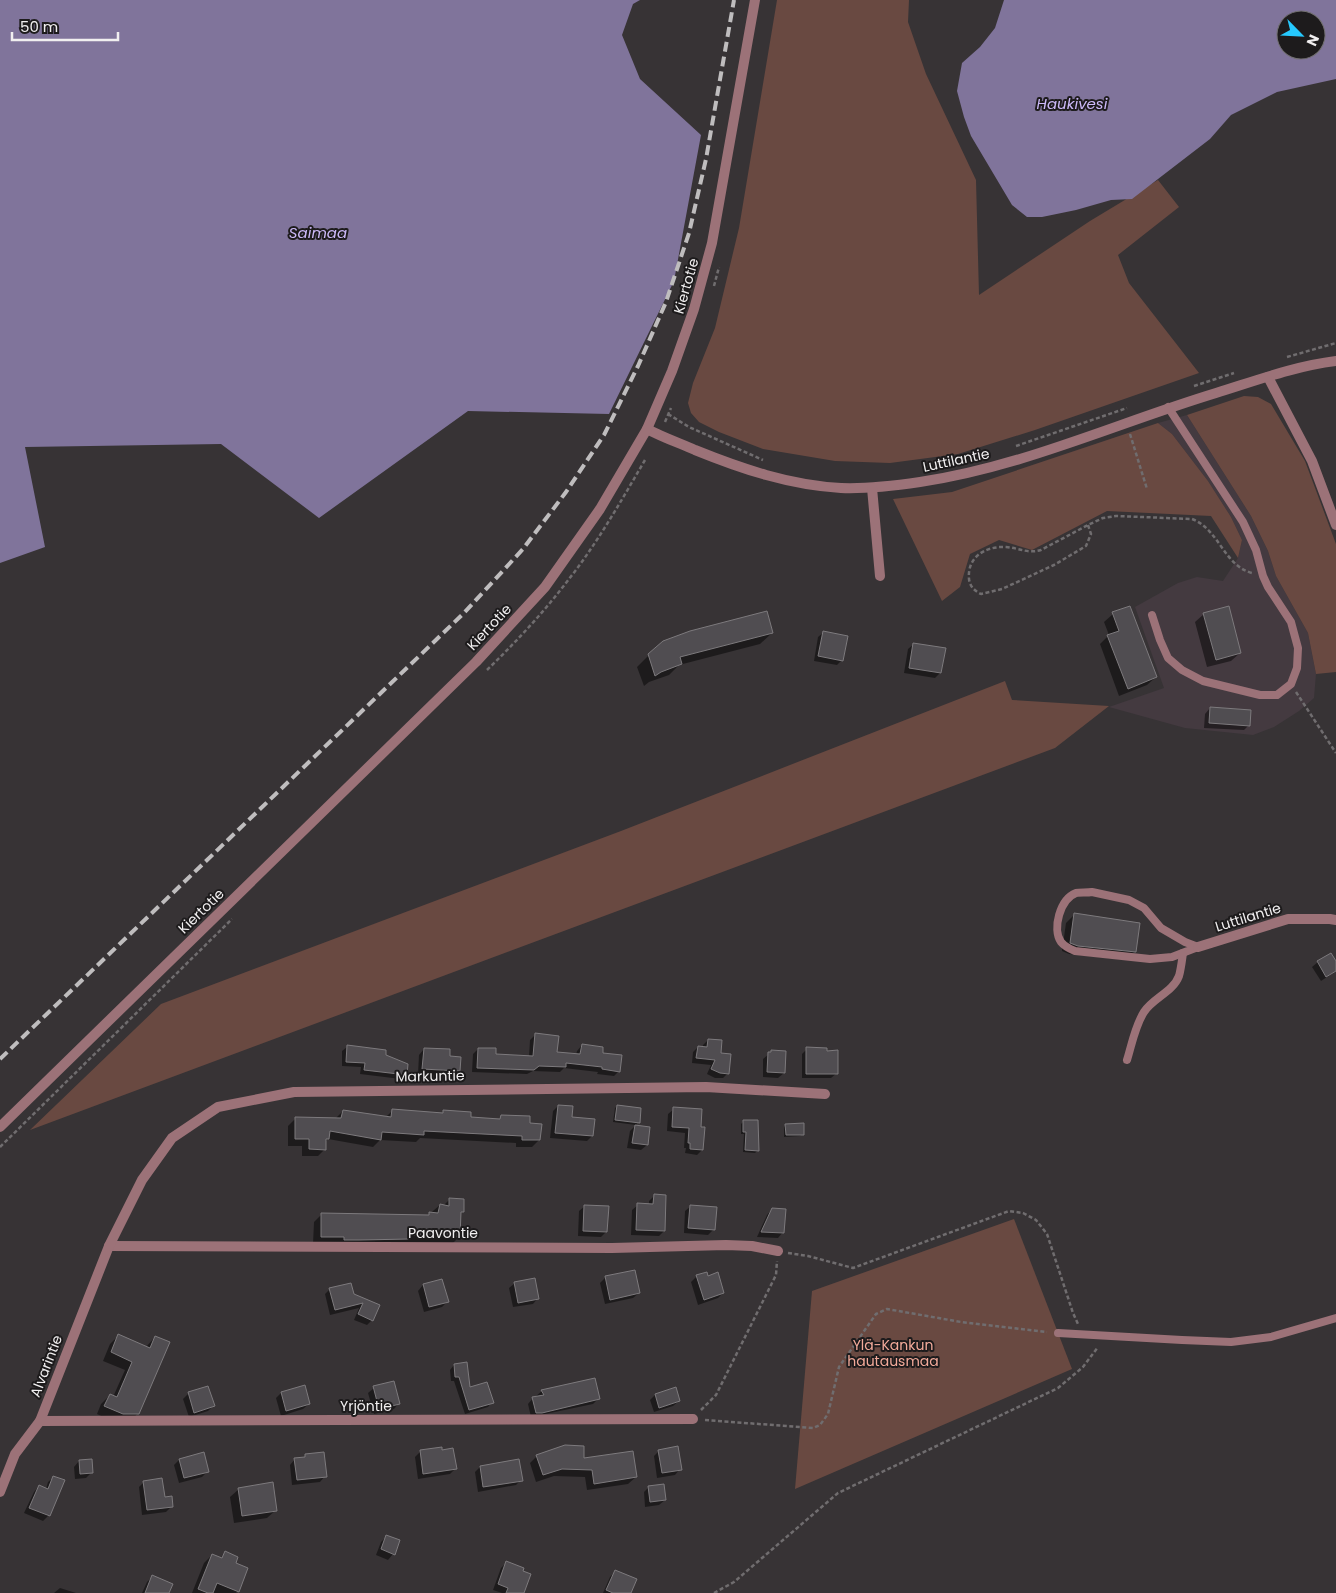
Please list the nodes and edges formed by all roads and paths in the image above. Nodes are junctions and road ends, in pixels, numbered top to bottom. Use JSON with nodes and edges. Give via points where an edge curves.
{"nodes":[{"id":1,"x":755,"y":0,"type":"edge"},
{"id":2,"x":720,"y":265,"type":"dead end"},
{"id":3,"x":712,"y":292,"type":"dead end"},
{"id":4,"x":1336,"y":344,"type":"edge"},
{"id":5,"x":1282,"y":358,"type":"dead end"},
{"id":6,"x":1336,"y":361,"type":"edge"},
{"id":7,"x":1238,"y":372,"type":"dead end"},
{"id":8,"x":1268,"y":377,"type":"junction"},
{"id":9,"x":1193,"y":386,"type":"dead end"},
{"id":10,"x":672,"y":406,"type":"dead end"},
{"id":11,"x":1168,"y":407,"type":"junction"},
{"id":12,"x":1128,"y":408,"type":"dead end"},
{"id":13,"x":668,"y":414,"type":"junction"},
{"id":14,"x":1126,"y":422,"type":"junction"},
{"id":15,"x":646,"y":429,"type":"junction"},
{"id":16,"x":659,"y":435,"type":"junction"},
{"id":17,"x":1013,"y":447,"type":"dead end"},
{"id":18,"x":644,"y":460,"type":"dead end"},
{"id":19,"x":763,"y":460,"type":"dead end"},
{"id":20,"x":872,"y":488,"type":"junction"},
{"id":21,"x":1147,"y":489,"type":"dead end"},
{"id":22,"x":1088,"y":524,"type":"junction"},
{"id":23,"x":1336,"y":526,"type":"edge"},
{"id":24,"x":880,"y":576,"type":"dead end"},
{"id":25,"x":1263,"y":576,"type":"junction"},
{"id":26,"x":1152,"y":615,"type":"dead end"},
{"id":27,"x":481,"y":676,"type":"dead end"},
{"id":28,"x":1292,"y":684,"type":"junction"},
{"id":29,"x":1336,"y":753,"type":"edge"},
{"id":30,"x":233,"y":918,"type":"dead end"},
{"id":31,"x":1336,"y":920,"type":"edge"},
{"id":32,"x":1198,"y":947,"type":"junction"},
{"id":33,"x":1183,"y":953,"type":"junction"},
{"id":34,"x":1127,"y":1060,"type":"dead end"},
{"id":35,"x":825,"y":1094,"type":"dead end"},
{"id":36,"x":0,"y":1127,"type":"edge"},
{"id":37,"x":0,"y":1147,"type":"edge"},
{"id":38,"x":109,"y":1246,"type":"junction"},
{"id":39,"x":778,"y":1251,"type":"junction"},
{"id":40,"x":1336,"y":1318,"type":"edge"},
{"id":41,"x":1058,"y":1333,"type":"joint"},
{"id":42,"x":1083,"y":1334,"type":"junction"},
{"id":43,"x":1106,"y":1336,"type":"junction"},
{"id":44,"x":693,"y":1419,"type":"junction"},
{"id":45,"x":40,"y":1421,"type":"junction"},
{"id":46,"x":0,"y":1492,"type":"edge"},
{"id":47,"x":714,"y":1593,"type":"edge"}],
"edges":[{"from":1,"to":15,"type":"street","name":"Kiertotie","via":[[712,243],[682,345]]},
{"from":2,"to":3,"type":"path"},
{"from":4,"to":5,"type":"path"},
{"from":6,"to":8,"type":"street","name":"Luttilantie"},
{"from":7,"to":9,"type":"path"},
{"from":8,"to":11,"type":"street","name":"Luttilantie"},
{"from":8,"to":23,"type":"street","via":[[1312,461]]},
{"from":10,"to":13,"type":"path"},
{"from":11,"to":14,"type":"street","name":"Luttilantie"},
{"from":11,"to":25,"type":"lane","via":[[1243,522]]},
{"from":12,"to":17,"type":"path"},
{"from":13,"to":16,"type":"path"},
{"from":13,"to":19,"type":"path","via":[[689,427]]},
{"from":14,"to":20,"type":"street","name":"Luttilantie","via":[[1019,460],[963,475]]},
{"from":14,"to":21,"type":"path"},
{"from":15,"to":16,"type":"street","name":"Luttilantie"},
{"from":15,"to":36,"type":"street","name":"Kiertotie","via":[[600,509],[545,587],[476,662]]},
{"from":16,"to":20,"type":"street","name":"Luttilantie","via":[[782,480],[842,488]]},
{"from":18,"to":27,"type":"path","via":[[612,518],[569,579],[523,634]]},
{"from":20,"to":24,"type":"street"},
{"from":22,"to":22,"type":"path","via":[[1091,534],[1086,546],[1054,565],[1002,589],[981,594],[974,590],[969,580],[971,565],[980,553],[1004,547],[1033,552],[1041,550]]},
{"from":22,"to":25,"type":"path","via":[[1116,516],[1192,519],[1209,530],[1235,563]]},
{"from":25,"to":28,"type":"lane","via":[[1291,622],[1298,648]]},
{"from":26,"to":28,"type":"lane","via":[[1168,658],[1203,682],[1260,695],[1277,695]]},
{"from":28,"to":29,"type":"path"},
{"from":30,"to":37,"type":"path"},
{"from":31,"to":32,"type":"street","name":"Luttilantie","via":[[1288,919]]},
{"from":32,"to":33,"type":"lane"},
{"from":32,"to":33,"type":"lane","via":[[1161,928],[1144,908],[1129,900],[1092,892],[1076,893],[1060,912],[1057,930],[1060,941],[1075,951],[1150,959]]},
{"from":33,"to":34,"type":"lane","via":[[1178,977],[1144,1012]]},
{"from":35,"to":38,"type":"street","name":"Markuntie","via":[[706,1087],[294,1092],[218,1107],[172,1138],[142,1180]]},
{"from":38,"to":39,"type":"street","name":"Paavontie","via":[[612,1248],[726,1245]]},
{"from":38,"to":45,"type":"street","name":"Alvarintie"},
{"from":39,"to":42,"type":"path","via":[[852,1268],[1009,1211],[1023,1213],[1036,1220],[1047,1234],[1072,1313]]},
{"from":39,"to":44,"type":"path","via":[[776,1274],[716,1394]]},
{"from":40,"to":43,"type":"lane","via":[[1271,1337],[1231,1342]]},
{"from":41,"to":42,"type":"lane"},
{"from":41,"to":44,"type":"path","via":[[961,1322],[887,1309],[876,1314],[839,1367],[828,1414],[820,1425],[813,1428]]},
{"from":42,"to":43,"type":"lane"},
{"from":43,"to":47,"type":"path","via":[[1082,1367],[1058,1388],[838,1493],[734,1582]]},
{"from":44,"to":45,"type":"street","name":"Yrjöntie"},
{"from":45,"to":46,"type":"street","name":"Alvarintie","via":[[15,1454]]}]}
